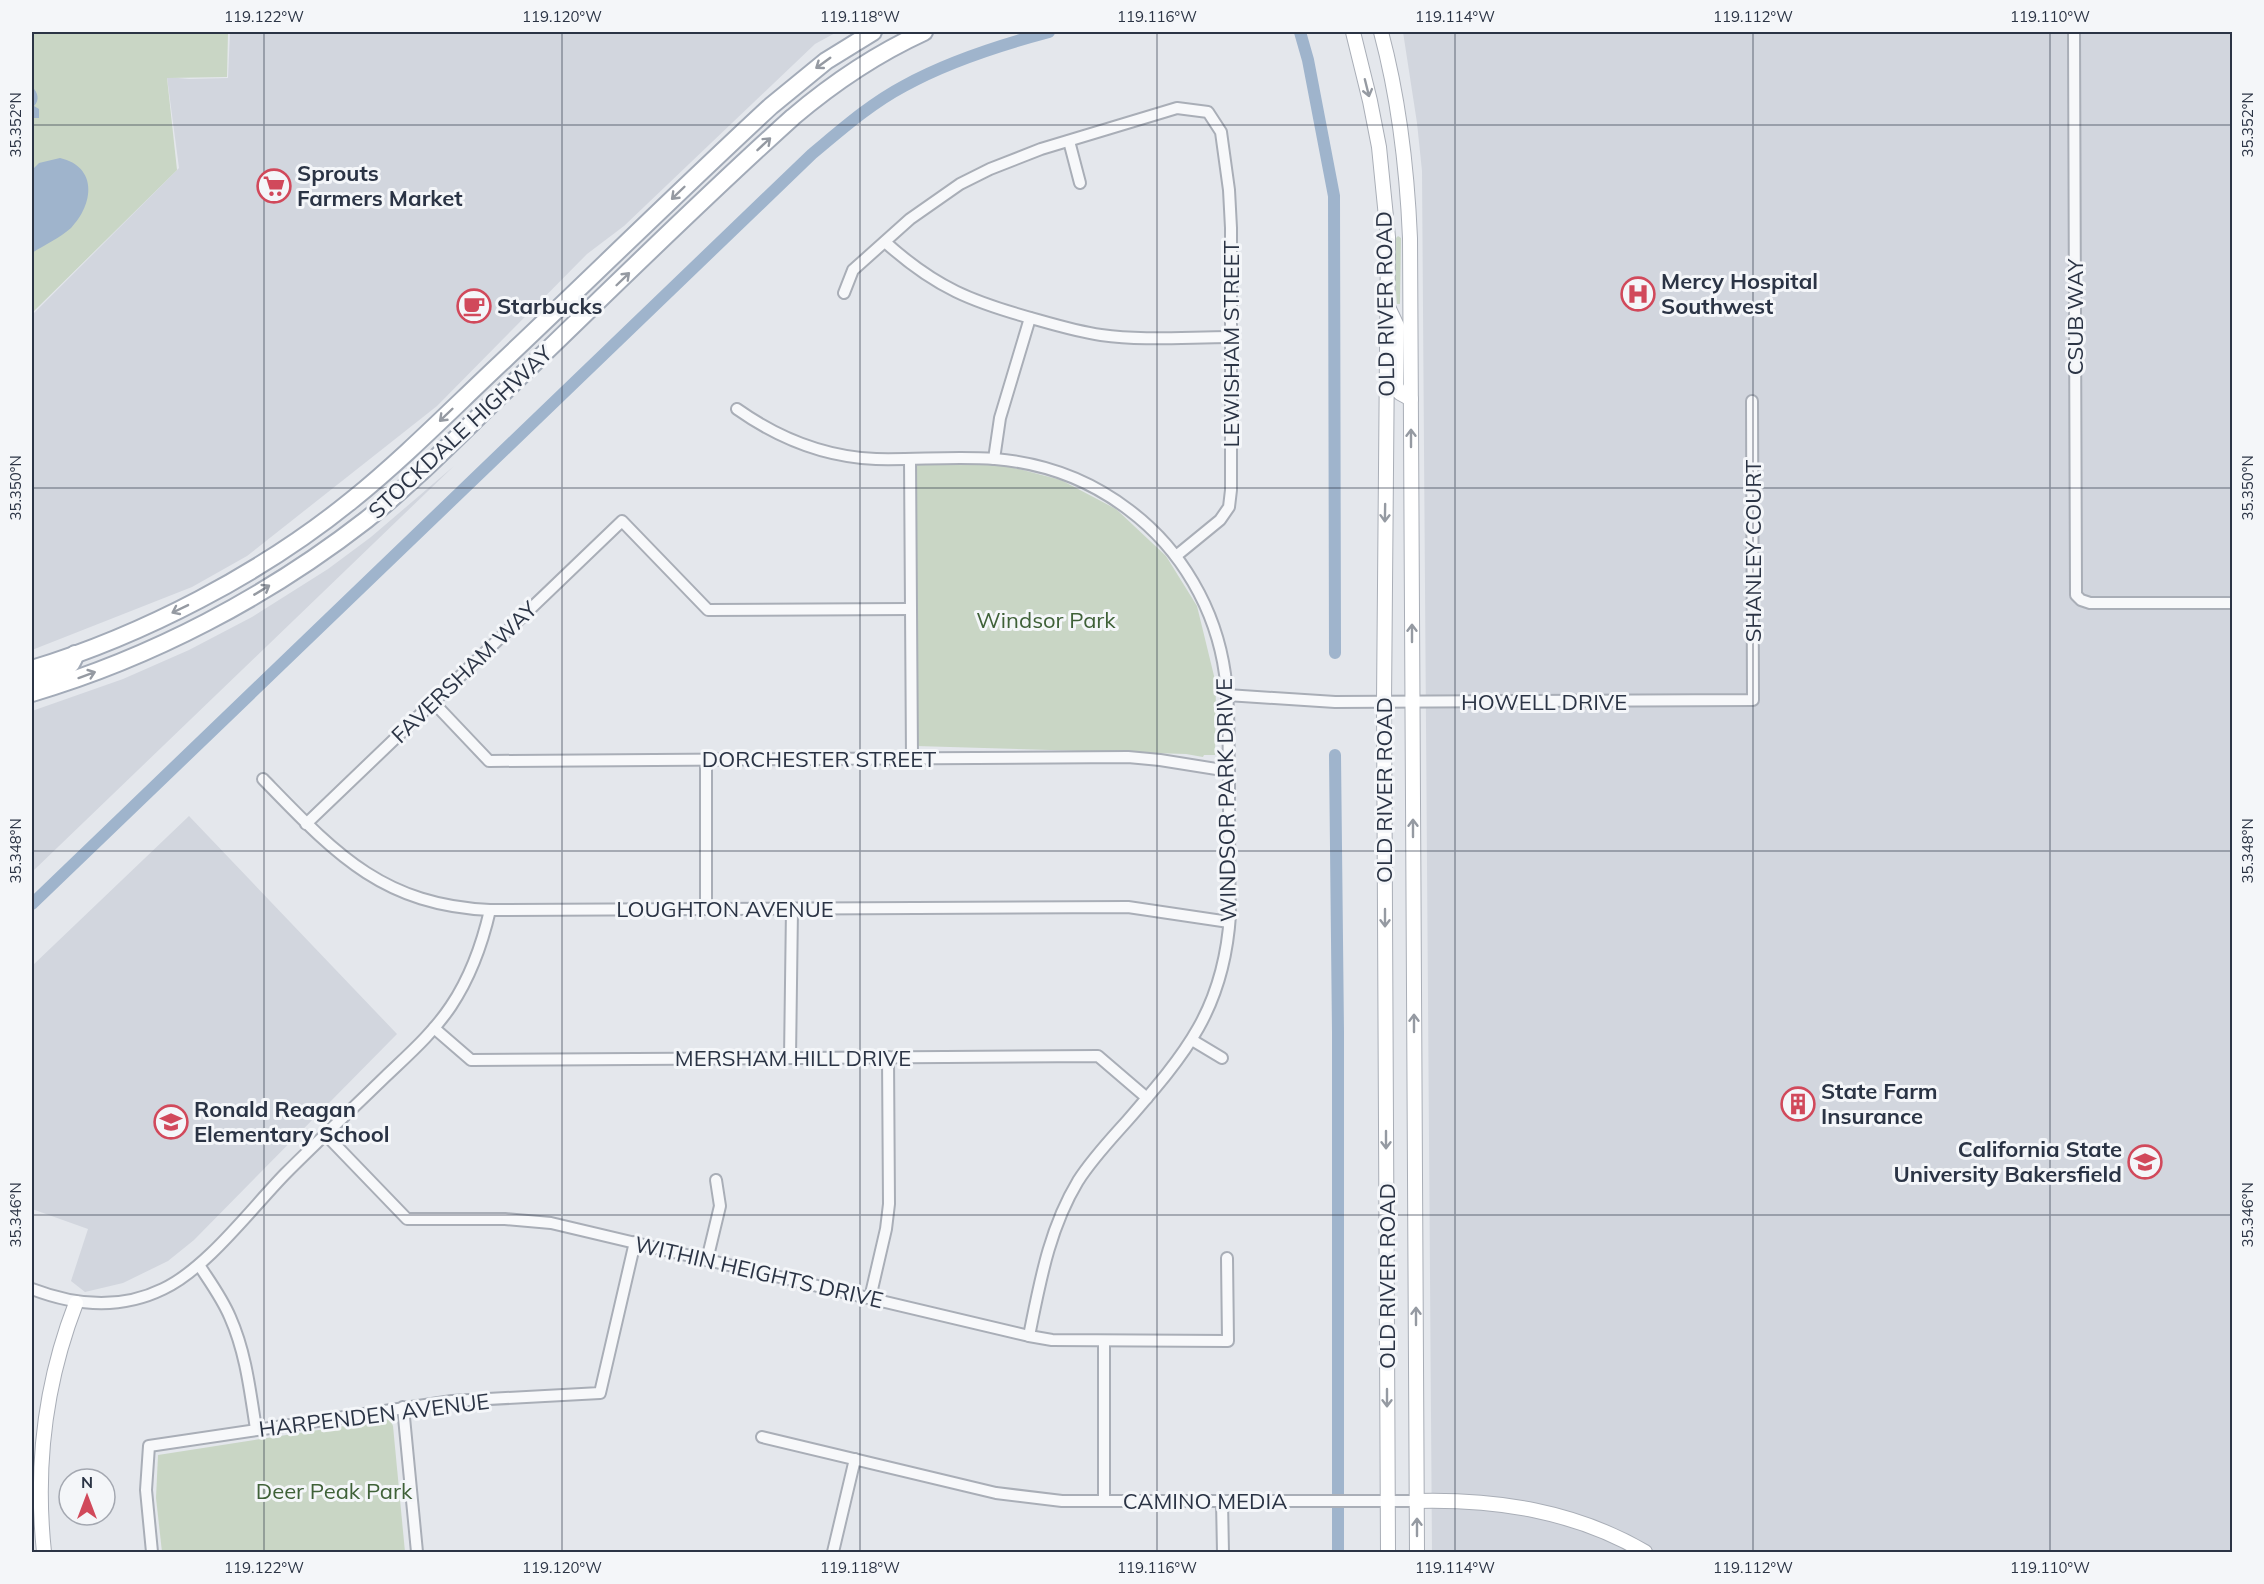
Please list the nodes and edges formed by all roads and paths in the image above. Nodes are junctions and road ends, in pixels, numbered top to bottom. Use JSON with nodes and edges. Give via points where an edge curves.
{"nodes":[{"id":1,"x":873,"y":32,"type":"edge"},
{"id":2,"x":924,"y":32,"type":"edge"},
{"id":3,"x":1353,"y":32,"type":"edge"},
{"id":4,"x":1381,"y":32,"type":"edge"},
{"id":5,"x":2074,"y":32,"type":"edge"},
{"id":6,"x":1069,"y":141,"type":"junction"},
{"id":7,"x":1080,"y":183,"type":"dead end"},
{"id":8,"x":885,"y":242,"type":"junction"},
{"id":9,"x":844,"y":292,"type":"dead end"},
{"id":10,"x":1387,"y":305,"type":"junction"},
{"id":11,"x":1030,"y":318,"type":"junction"},
{"id":12,"x":537,"y":329,"type":"junction"},
{"id":13,"x":1230,"y":337,"type":"junction"},
{"id":14,"x":1411,"y":399,"type":"junction"},
{"id":15,"x":1752,"y":401,"type":"dead end"},
{"id":16,"x":737,"y":409,"type":"dead end"},
{"id":17,"x":464,"y":430,"type":"junction"},
{"id":18,"x":910,"y":459,"type":"junction"},
{"id":19,"x":994,"y":459,"type":"junction"},
{"id":20,"x":1176,"y":556,"type":"junction"},
{"id":21,"x":2232,"y":603,"type":"edge"},
{"id":22,"x":910,"y":609,"type":"junction"},
{"id":23,"x":75,"y":654,"type":"junction"},
{"id":24,"x":32,"y":669,"type":"edge"},
{"id":25,"x":32,"y":681,"type":"edge"},
{"id":26,"x":32,"y":693,"type":"edge"},
{"id":27,"x":1227,"y":695,"type":"junction"},
{"id":28,"x":1754,"y":700,"type":"joint"},
{"id":29,"x":433,"y":702,"type":"junction"},
{"id":30,"x":1384,"y":702,"type":"junction"},
{"id":31,"x":1413,"y":702,"type":"junction"},
{"id":32,"x":912,"y":758,"type":"junction"},
{"id":33,"x":705,"y":759,"type":"junction"},
{"id":34,"x":1228,"y":771,"type":"junction"},
{"id":35,"x":263,"y":779,"type":"dead end"},
{"id":36,"x":306,"y":824,"type":"junction"},
{"id":37,"x":706,"y":909,"type":"junction"},
{"id":38,"x":792,"y":909,"type":"junction"},
{"id":39,"x":490,"y":910,"type":"junction"},
{"id":40,"x":1229,"y":922,"type":"junction"},
{"id":41,"x":435,"y":1028,"type":"junction"},
{"id":42,"x":1192,"y":1040,"type":"junction"},
{"id":43,"x":888,"y":1057,"type":"junction"},
{"id":44,"x":790,"y":1058,"type":"junction"},
{"id":45,"x":1222,"y":1058,"type":"dead end"},
{"id":46,"x":1147,"y":1098,"type":"junction"},
{"id":47,"x":326,"y":1135,"type":"junction"},
{"id":48,"x":716,"y":1180,"type":"dead end"},
{"id":49,"x":635,"y":1242,"type":"junction"},
{"id":50,"x":1227,"y":1258,"type":"dead end"},
{"id":51,"x":707,"y":1260,"type":"junction"},
{"id":52,"x":199,"y":1265,"type":"junction"},
{"id":53,"x":32,"y":1289,"type":"edge"},
{"id":54,"x":870,"y":1298,"type":"junction"},
{"id":55,"x":76,"y":1303,"type":"junction"},
{"id":56,"x":1029,"y":1336,"type":"junction"},
{"id":57,"x":1104,"y":1341,"type":"junction"},
{"id":58,"x":403,"y":1407,"type":"junction"},
{"id":59,"x":256,"y":1429,"type":"junction"},
{"id":60,"x":762,"y":1437,"type":"dead end"},
{"id":61,"x":855,"y":1459,"type":"junction"},
{"id":62,"x":1104,"y":1501,"type":"junction"},
{"id":63,"x":1222,"y":1501,"type":"junction"},
{"id":64,"x":1388,"y":1501,"type":"junction"},
{"id":65,"x":1416,"y":1501,"type":"junction"},
{"id":66,"x":44,"y":1552,"type":"edge"},
{"id":67,"x":152,"y":1552,"type":"edge"},
{"id":68,"x":417,"y":1552,"type":"edge"},
{"id":69,"x":833,"y":1552,"type":"edge"},
{"id":70,"x":1223,"y":1552,"type":"edge"},
{"id":71,"x":1388,"y":1552,"type":"edge"},
{"id":72,"x":1417,"y":1552,"type":"edge"},
{"id":73,"x":1645,"y":1552,"type":"edge"}],
"edges":[{"from":1,"to":12,"type":"main road","name":"STOCKDALE HIGHWAY","one_way":true,"via":[[826,61],[771,106]]},
{"from":17,"to":2,"type":"main road","name":"STOCKDALE HIGHWAY","one_way":true,"via":[[793,117],[861,66]]},
{"from":3,"to":10,"type":"main road","name":"OLD RIVER ROAD","one_way":true,"via":[[1379,147],[1388,237]]},
{"from":4,"to":14,"type":"main road","name":"OLD RIVER ROAD","via":[[1396,98],[1408,191]]},
{"from":5,"to":21,"type":"street","name":"CSUB WAY","via":[[2076,595],[2090,603]]},
{"from":6,"to":7,"type":"street"},
{"from":6,"to":8,"type":"street","via":[[1015,158],[960,184]]},
{"from":6,"to":13,"type":"street","name":"LEWISHAM STREET","via":[[1177,108],[1208,112],[1221,132],[1229,190]]},
{"from":8,"to":9,"type":"street","via":[[853,270]]},
{"from":8,"to":11,"type":"street","via":[[910,264],[956,292]]},
{"from":10,"to":14,"type":"main road","via":[[1397,326],[1396,386]]},
{"from":10,"to":30,"type":"main road","name":"OLD RIVER ROAD","one_way":true},
{"from":11,"to":13,"type":"street","via":[[1101,335]]},
{"from":11,"to":19,"type":"street","via":[[1000,418]]},
{"from":12,"to":17,"type":"main road","via":[[538,342],[473,407]]},
{"from":12,"to":23,"type":"main road","name":"STOCKDALE HIGHWAY","one_way":true,"via":[[388,470],[337,512],[183,608]]},
{"from":13,"to":20,"type":"street","name":"LEWISHAM STREET","via":[[1229,507],[1220,520]]},
{"from":31,"to":14,"type":"main road","name":"OLD RIVER ROAD","one_way":true},
{"from":15,"to":28,"type":"street","name":"SHANLEY COURT"},
{"from":16,"to":18,"type":"street","name":"WINDSOR PARK DRIVE","via":[[774,432],[823,451],[866,458]]},
{"from":26,"to":17,"type":"main road","name":"STOCKDALE HIGHWAY","one_way":true,"via":[[145,651],[264,590],[366,520]]},
{"from":18,"to":19,"type":"street","name":"WINDSOR PARK DRIVE"},
{"from":18,"to":22,"type":"street"},
{"from":19,"to":20,"type":"street","name":"WINDSOR PARK DRIVE","via":[[1052,470],[1096,488],[1139,517]]},
{"from":20,"to":27,"type":"street","name":"WINDSOR PARK DRIVE","via":[[1213,623]]},
{"from":22,"to":29,"type":"street","name":"FAVERSHAM WAY","via":[[708,610],[622,520]]},
{"from":22,"to":32,"type":"street"},
{"from":23,"to":24,"type":"main road","name":"STOCKDALE HIGHWAY"},
{"from":23,"to":25,"type":"main road","via":[[69,668]]},
{"from":27,"to":30,"type":"street","name":"HOWELL DRIVE"},
{"from":27,"to":34,"type":"street","name":"WINDSOR PARK DRIVE"},
{"from":28,"to":31,"type":"street","name":"HOWELL DRIVE"},
{"from":29,"to":33,"type":"street","name":"DORCHESTER STREET","via":[[489,760]]},
{"from":29,"to":36,"type":"street","name":"FAVERSHAM WAY"},
{"from":30,"to":31,"type":"street","name":"HOWELL DRIVE"},
{"from":30,"to":64,"type":"main road","name":"OLD RIVER ROAD","one_way":true},
{"from":65,"to":31,"type":"main road","name":"OLD RIVER ROAD","one_way":true},
{"from":32,"to":33,"type":"street","name":"DORCHESTER STREET"},
{"from":32,"to":34,"type":"street","name":"DORCHESTER STREET","via":[[1128,758]]},
{"from":33,"to":37,"type":"street"},
{"from":34,"to":40,"type":"street","name":"WINDSOR PARK DRIVE"},
{"from":35,"to":36,"type":"street","name":"LOUGHTON AVENUE"},
{"from":36,"to":39,"type":"street","name":"LOUGHTON AVENUE","via":[[352,865],[397,890],[451,906]]},
{"from":37,"to":38,"type":"street","name":"LOUGHTON AVENUE"},
{"from":37,"to":39,"type":"street","name":"LOUGHTON AVENUE"},
{"from":38,"to":40,"type":"street","name":"LOUGHTON AVENUE","via":[[1128,907]]},
{"from":38,"to":44,"type":"street"},
{"from":39,"to":41,"type":"street","via":[[471,969]]},
{"from":40,"to":42,"type":"street","name":"WINDSOR PARK DRIVE","via":[[1221,972]]},
{"from":41,"to":44,"type":"street","name":"MERSHAM HILL DRIVE","via":[[471,1060]]},
{"from":41,"to":47,"type":"street"},
{"from":42,"to":45,"type":"street"},
{"from":42,"to":46,"type":"street","name":"WINDSOR PARK DRIVE"},
{"from":43,"to":44,"type":"street","name":"MERSHAM HILL DRIVE"},
{"from":43,"to":46,"type":"street","name":"MERSHAM HILL DRIVE","via":[[1098,1056]]},
{"from":43,"to":54,"type":"street","via":[[889,1204]]},
{"from":46,"to":56,"type":"street","name":"WINDSOR PARK DRIVE","via":[[1093,1160],[1066,1203],[1049,1246]]},
{"from":47,"to":49,"type":"street","name":"WITHIN HEIGHTS DRIVE","via":[[407,1219],[528,1220]]},
{"from":47,"to":52,"type":"street"},
{"from":48,"to":51,"type":"street","via":[[720,1206]]},
{"from":49,"to":51,"type":"street","name":"WITHIN HEIGHTS DRIVE"},
{"from":49,"to":58,"type":"street","name":"HARPENDEN AVENUE","via":[[600,1393]]},
{"from":50,"to":57,"type":"street","name":"WITHIN HEIGHTS DRIVE","via":[[1228,1341]]},
{"from":51,"to":54,"type":"street","name":"WITHIN HEIGHTS DRIVE"},
{"from":52,"to":55,"type":"street","via":[[183,1278],[145,1297],[107,1304]]},
{"from":52,"to":59,"type":"street","via":[[218,1294],[239,1341]]},
{"from":53,"to":55,"type":"street"},
{"from":54,"to":56,"type":"street","name":"WITHIN HEIGHTS DRIVE"},
{"from":55,"to":66,"type":"main road","via":[[59,1354],[45,1422],[40,1492]]},
{"from":56,"to":57,"type":"street","name":"WITHIN HEIGHTS DRIVE"},
{"from":57,"to":62,"type":"street"},
{"from":58,"to":59,"type":"street","name":"HARPENDEN AVENUE"},
{"from":58,"to":68,"type":"street"},
{"from":59,"to":67,"type":"street","name":"HARPENDEN AVENUE","via":[[149,1446],[146,1490]]},
{"from":60,"to":61,"type":"street","name":"CAMINO MEDIA"},
{"from":61,"to":62,"type":"street","name":"CAMINO MEDIA","via":[[996,1493],[1062,1501]]},
{"from":61,"to":69,"type":"street"},
{"from":62,"to":63,"type":"street","name":"CAMINO MEDIA"},
{"from":63,"to":64,"type":"street","name":"CAMINO MEDIA"},
{"from":63,"to":70,"type":"street"},
{"from":64,"to":65,"type":"street","name":"CAMINO MEDIA"},
{"from":64,"to":71,"type":"main road","name":"OLD RIVER ROAD"},
{"from":72,"to":65,"type":"main road","name":"OLD RIVER ROAD","one_way":true},
{"from":65,"to":73,"type":"main road","name":"CAMINO MEDIA","via":[[1483,1501],[1549,1513]]}]}
